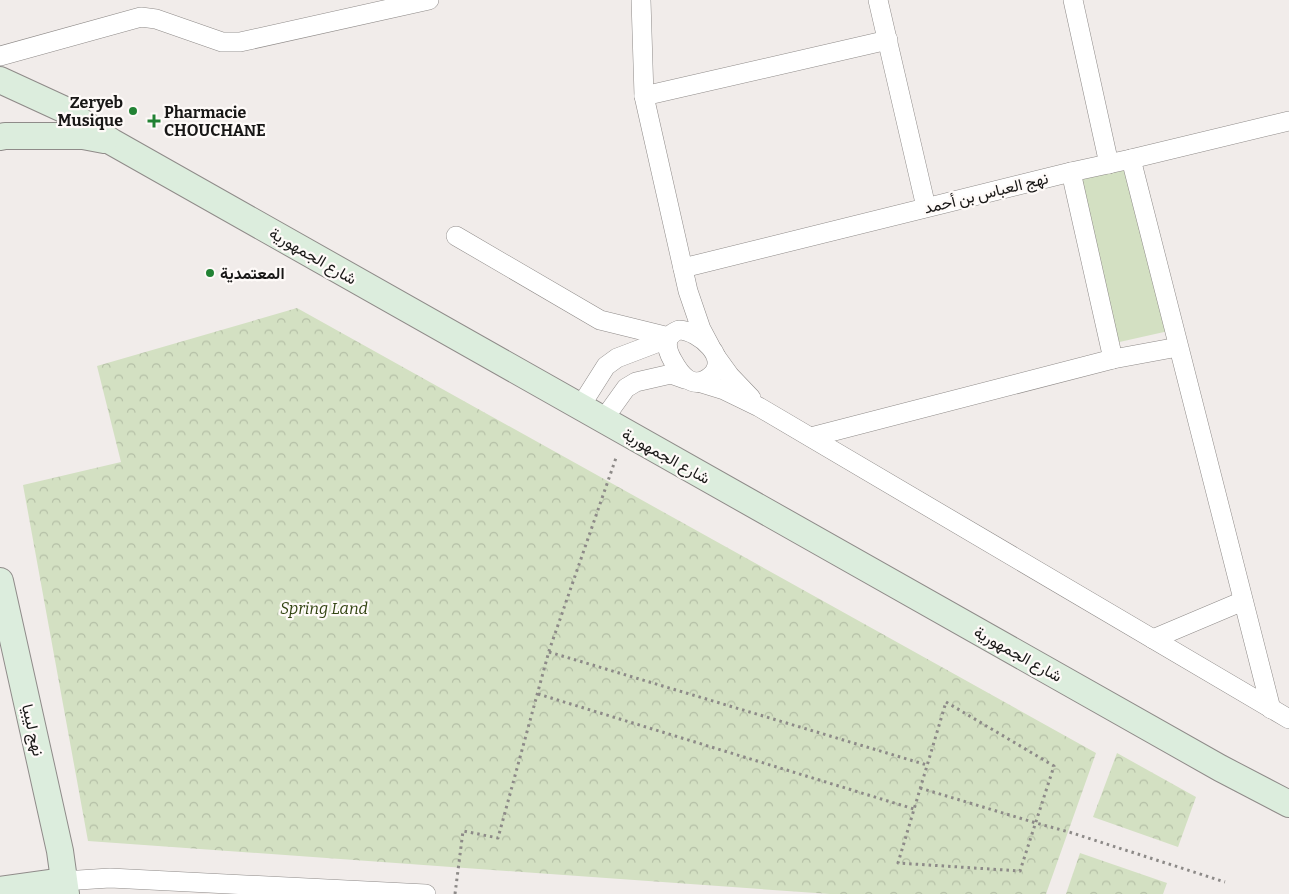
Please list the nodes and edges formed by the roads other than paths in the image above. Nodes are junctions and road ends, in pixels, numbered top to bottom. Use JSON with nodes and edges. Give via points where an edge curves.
{"nodes":[{"id":1,"x":429,"y":0,"type":"edge"},
{"id":2,"x":641,"y":0,"type":"edge"},
{"id":3,"x":878,"y":0,"type":"edge"},
{"id":4,"x":1073,"y":0,"type":"edge"},
{"id":5,"x":888,"y":40,"type":"junction"},
{"id":6,"x":0,"y":56,"type":"edge"},
{"id":7,"x":0,"y":80,"type":"edge"},
{"id":8,"x":644,"y":96,"type":"junction"},
{"id":9,"x":1289,"y":121,"type":"edge"},
{"id":10,"x":0,"y":138,"type":"edge"},
{"id":11,"x":112,"y":142,"type":"junction"},
{"id":12,"x":1131,"y":159,"type":"junction"},
{"id":13,"x":1109,"y":164,"type":"junction"},
{"id":14,"x":1071,"y":172,"type":"junction"},
{"id":15,"x":926,"y":207,"type":"junction"},
{"id":16,"x":456,"y":236,"type":"dead end"},
{"id":17,"x":683,"y":268,"type":"junction"},
{"id":18,"x":688,"y":291,"type":"junction"},
{"id":19,"x":669,"y":337,"type":"junction"},
{"id":20,"x":1178,"y":347,"type":"junction"},
{"id":21,"x":713,"y":352,"type":"junction"},
{"id":22,"x":1113,"y":359,"type":"junction"},
{"id":23,"x":692,"y":380,"type":"junction"},
{"id":24,"x":759,"y":406,"type":"junction"},
{"id":25,"x":580,"y":408,"type":"junction"},
{"id":26,"x":603,"y":420,"type":"junction"},
{"id":27,"x":812,"y":437,"type":"junction"},
{"id":28,"x":0,"y":581,"type":"edge"},
{"id":29,"x":1243,"y":601,"type":"junction"},
{"id":30,"x":1153,"y":639,"type":"junction"},
{"id":31,"x":1271,"y":709,"type":"junction"},
{"id":32,"x":1289,"y":719,"type":"edge"},
{"id":33,"x":1220,"y":768,"type":"junction"},
{"id":34,"x":1289,"y":804,"type":"edge"},
{"id":35,"x":1289,"y":824,"type":"edge"},
{"id":36,"x":64,"y":887,"type":"edge"},
{"id":37,"x":0,"y":890,"type":"edge"},
{"id":38,"x":426,"y":894,"type":"edge"}],
"edges":[{"from":1,"to":6,"type":"street","via":[[240,42],[222,42],[156,19],[141,17]]},
{"from":2,"to":8,"type":"street"},
{"from":3,"to":5,"type":"street"},
{"from":4,"to":13,"type":"street"},
{"from":5,"to":8,"type":"street"},
{"from":5,"to":15,"type":"street"},
{"from":7,"to":11,"type":"street","name":"شارع الجمهورية","via":[[63,109]]},
{"from":8,"to":17,"type":"street"},
{"from":9,"to":12,"type":"street","name":"نهج العباس بن أحمد"},
{"from":10,"to":11,"type":"street","name":"شارع الجمهورية","via":[[83,136]]},
{"from":11,"to":25,"type":"street","name":"شارع الجمهورية"},
{"from":12,"to":13,"type":"street","name":"نهج العباس بن أحمد"},
{"from":12,"to":20,"type":"street"},
{"from":13,"to":14,"type":"street","name":"نهج العباس بن أحمد"},
{"from":14,"to":15,"type":"street","name":"نهج العباس بن أحمد"},
{"from":14,"to":22,"type":"street"},
{"from":15,"to":17,"type":"street","name":"نهج العباس بن أحمد"},
{"from":16,"to":19,"type":"street","via":[[600,320]]},
{"from":17,"to":18,"type":"street"},
{"from":18,"to":19,"type":"street","via":[[684,315]]},
{"from":18,"to":21,"type":"street"},
{"from":19,"to":21,"type":"street","via":[[684,330]]},
{"from":19,"to":23,"type":"street","via":[[666,344],[668,353],[680,374]]},
{"from":19,"to":25,"type":"street","via":[[617,358],[606,366]]},
{"from":20,"to":22,"type":"street"},
{"from":20,"to":29,"type":"street"},
{"from":21,"to":23,"type":"street","via":[[715,371],[705,380]]},
{"from":21,"to":24,"type":"street","via":[[730,376]]},
{"from":22,"to":27,"type":"street"},
{"from":23,"to":24,"type":"street"},
{"from":23,"to":26,"type":"street","via":[[670,374],[636,382],[626,388]]},
{"from":24,"to":27,"type":"street"},
{"from":25,"to":26,"type":"street","name":"شارع الجمهورية"},
{"from":26,"to":33,"type":"street","name":"شارع الجمهورية"},
{"from":27,"to":30,"type":"street"},
{"from":28,"to":36,"type":"street","name":"نهج ليبيا","via":[[60,851]]},
{"from":29,"to":30,"type":"street"},
{"from":29,"to":31,"type":"street"},
{"from":30,"to":31,"type":"street"},
{"from":31,"to":32,"type":"street"},
{"from":33,"to":34,"type":"street","name":"شارع الجمهورية"},
{"from":33,"to":35,"type":"street","name":"شارع الجمهورية"},
{"from":36,"to":37,"type":"street"},
{"from":36,"to":38,"type":"street","via":[[110,878]]}]}
